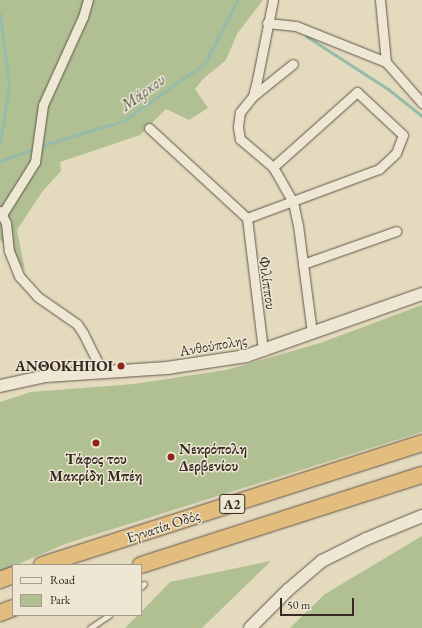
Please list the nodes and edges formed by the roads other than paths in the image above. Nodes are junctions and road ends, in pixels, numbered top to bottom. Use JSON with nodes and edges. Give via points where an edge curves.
{"nodes":[{"id":1,"x":88,"y":0,"type":"edge"},
{"id":2,"x":273,"y":0,"type":"edge"},
{"id":3,"x":380,"y":0,"type":"edge"},
{"id":4,"x":267,"y":23,"type":"junction"},
{"id":5,"x":386,"y":62,"type":"junction"},
{"id":6,"x":293,"y":64,"type":"dead end"},
{"id":7,"x":253,"y":96,"type":"junction"},
{"id":8,"x":422,"y":103,"type":"edge"},
{"id":9,"x":149,"y":128,"type":"dead end"},
{"id":10,"x":273,"y":167,"type":"junction"},
{"id":11,"x":293,"y":202,"type":"junction"},
{"id":12,"x":2,"y":212,"type":"edge"},
{"id":13,"x":247,"y":218,"type":"junction"},
{"id":14,"x":396,"y":231,"type":"dead end"},
{"id":15,"x":303,"y":264,"type":"junction"},
{"id":16,"x":422,"y":294,"type":"edge"},
{"id":17,"x":312,"y":333,"type":"junction"},
{"id":18,"x":263,"y":351,"type":"junction"},
{"id":19,"x":103,"y":373,"type":"junction"},
{"id":20,"x":0,"y":386,"type":"edge"},
{"id":21,"x":422,"y":443,"type":"edge"},
{"id":22,"x":422,"y":475,"type":"edge"},
{"id":23,"x":422,"y":516,"type":"edge"},
{"id":24,"x":45,"y":564,"type":"edge"},
{"id":25,"x":142,"y":565,"type":"edge"},
{"id":26,"x":12,"y":575,"type":"edge"},
{"id":27,"x":0,"y":580,"type":"edge"},
{"id":28,"x":12,"y":608,"type":"edge"},
{"id":29,"x":0,"y":613,"type":"edge"},
{"id":30,"x":108,"y":616,"type":"edge"},
{"id":31,"x":90,"y":628,"type":"edge"},
{"id":32,"x":250,"y":628,"type":"edge"}],
"edges":[{"from":1,"to":12,"type":"street","via":[[83,17],[43,105],[35,162]]},
{"from":2,"to":4,"type":"street"},
{"from":3,"to":5,"type":"street"},
{"from":4,"to":5,"type":"street","via":[[296,26]]},
{"from":4,"to":7,"type":"street"},
{"from":5,"to":8,"type":"street"},
{"from":6,"to":7,"type":"street"},
{"from":7,"to":10,"type":"street","via":[[240,112],[240,139]]},
{"from":9,"to":13,"type":"street"},
{"from":10,"to":11,"type":"street"},
{"from":10,"to":11,"type":"street","via":[[357,92],[403,135],[396,153],[379,169]]},
{"from":11,"to":13,"type":"street"},
{"from":11,"to":15,"type":"street"},
{"from":12,"to":19,"type":"street","via":[[9,251],[19,276],[38,296],[77,324]]},
{"from":13,"to":18,"type":"street","name":"Φιλίππου"},
{"from":14,"to":15,"type":"street"},
{"from":15,"to":17,"type":"street"},
{"from":16,"to":17,"type":"street","name":"Ανθούπολης"},
{"from":17,"to":18,"type":"street","name":"Ανθούπολης"},
{"from":18,"to":19,"type":"street","name":"Ανθούπολης","via":[[194,365]]},
{"from":19,"to":20,"type":"street","name":"Ανθούπολης","via":[[46,376]]},
{"from":21,"to":24,"type":"highway","name":"Εγνατία Οδός","number":"Α2"},
{"from":22,"to":25,"type":"highway","name":"Εγνατία Οδός","number":"Α2"},
{"from":23,"to":32,"type":"street","via":[[366,539],[322,561]]},
{"from":26,"to":27,"type":"highway"},
{"from":28,"to":29,"type":"highway"},
{"from":30,"to":31,"type":"lane"}]}
